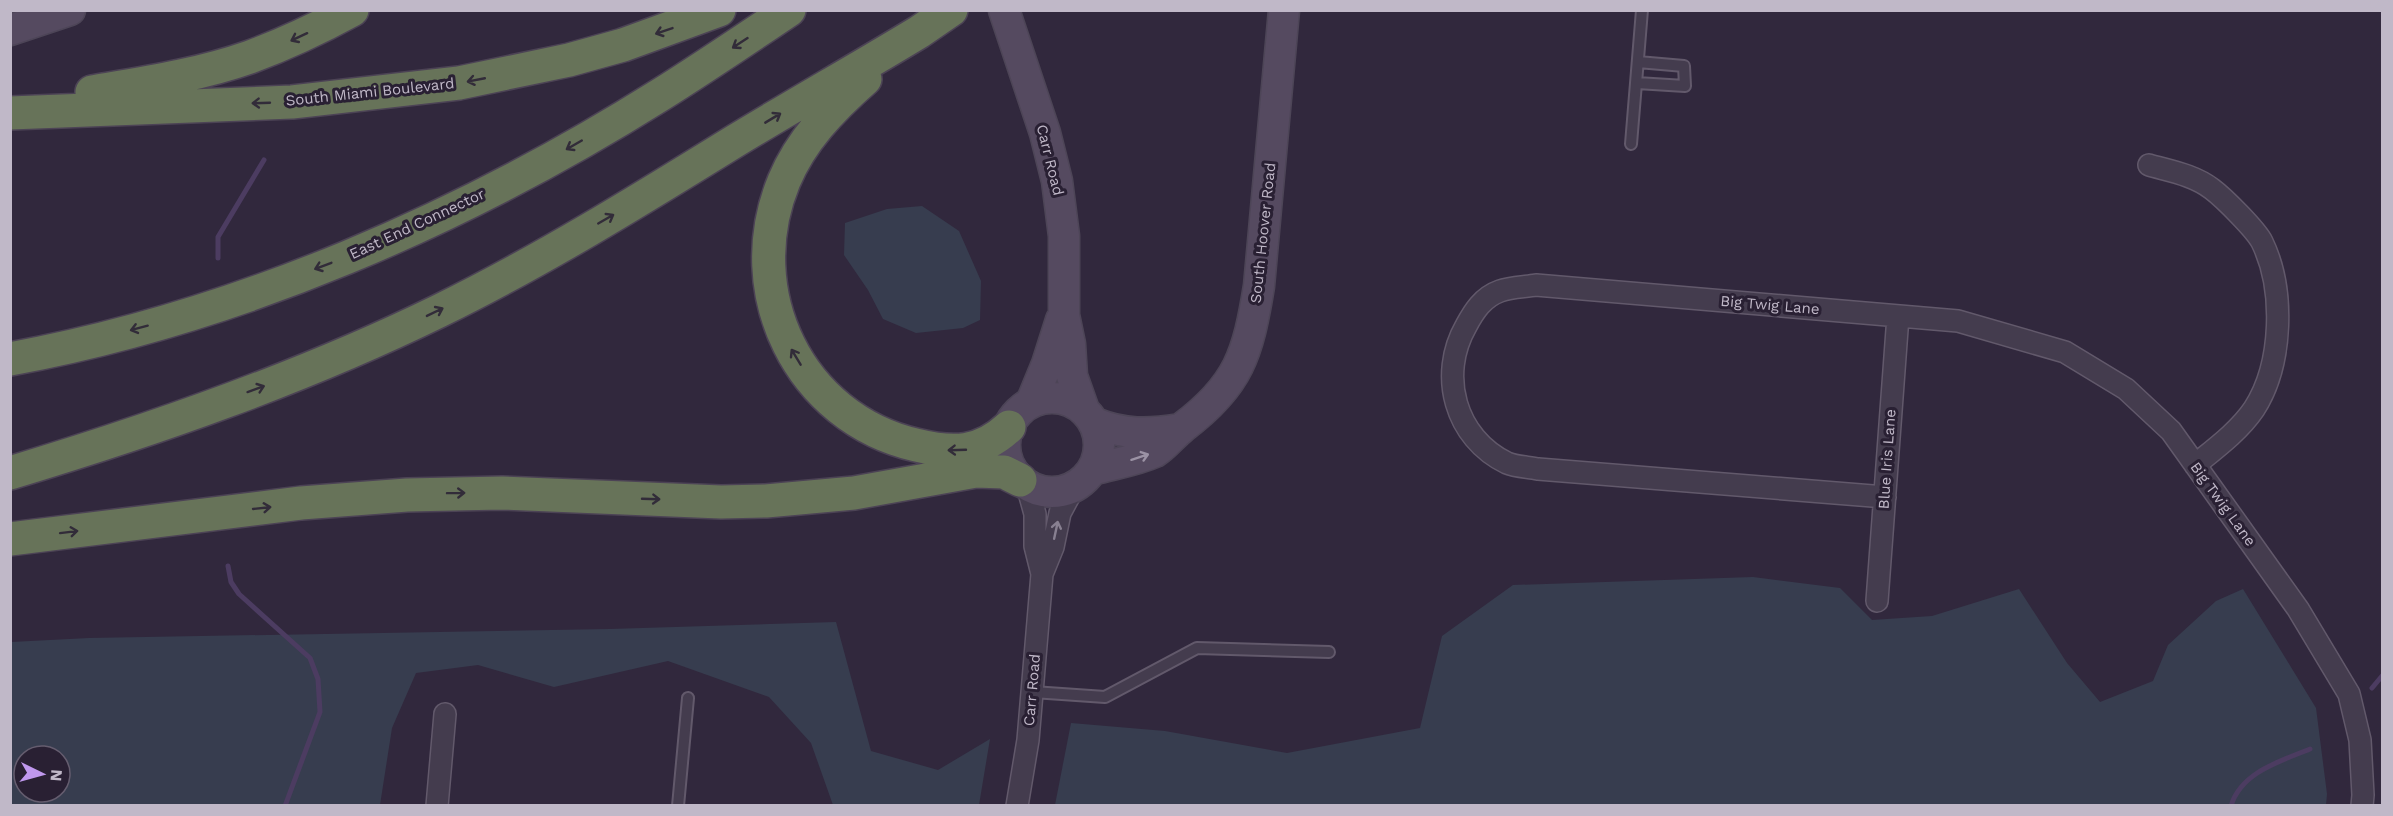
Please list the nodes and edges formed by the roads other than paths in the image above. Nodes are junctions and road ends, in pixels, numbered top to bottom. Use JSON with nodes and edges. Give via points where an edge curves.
{"nodes":[{"id":1,"x":70,"y":10,"type":"edge"},
{"id":2,"x":352,"y":10,"type":"edge"},
{"id":3,"x":719,"y":10,"type":"edge"},
{"id":4,"x":789,"y":10,"type":"edge"},
{"id":5,"x":951,"y":10,"type":"edge"},
{"id":6,"x":1004,"y":10,"type":"edge"},
{"id":7,"x":1284,"y":10,"type":"edge"},
{"id":8,"x":1642,"y":10,"type":"edge"},
{"id":9,"x":10,"y":30,"type":"edge"},
{"id":10,"x":919,"y":32,"type":"junction"},
{"id":11,"x":1638,"y":62,"type":"junction"},
{"id":12,"x":1637,"y":83,"type":"junction"},
{"id":13,"x":10,"y":106,"type":"edge"},
{"id":14,"x":10,"y":113,"type":"edge"},
{"id":15,"x":1631,"y":144,"type":"dead end"},
{"id":16,"x":2149,"y":165,"type":"dead end"},
{"id":17,"x":1064,"y":315,"type":"junction"},
{"id":18,"x":1898,"y":316,"type":"junction"},
{"id":19,"x":10,"y":359,"type":"edge"},
{"id":20,"x":1030,"y":403,"type":"junction"},
{"id":21,"x":201,"y":409,"type":"junction"},
{"id":22,"x":1089,"y":416,"type":"junction"},
{"id":23,"x":1009,"y":427,"type":"junction"},
{"id":24,"x":1180,"y":429,"type":"junction"},
{"id":25,"x":10,"y":451,"type":"edge"},
{"id":26,"x":2195,"y":465,"type":"junction"},
{"id":27,"x":10,"y":474,"type":"edge"},
{"id":28,"x":1083,"y":479,"type":"junction"},
{"id":29,"x":1024,"y":483,"type":"junction"},
{"id":30,"x":1885,"y":497,"type":"junction"},
{"id":31,"x":10,"y":539,"type":"edge"},
{"id":32,"x":1042,"y":574,"type":"junction"},
{"id":33,"x":1877,"y":601,"type":"dead end"},
{"id":34,"x":1329,"y":652,"type":"dead end"},
{"id":35,"x":1033,"y":692,"type":"junction"},
{"id":36,"x":688,"y":698,"type":"dead end"},
{"id":37,"x":445,"y":714,"type":"dead end"},
{"id":38,"x":437,"y":806,"type":"edge"},
{"id":39,"x":678,"y":806,"type":"edge"},
{"id":40,"x":1017,"y":806,"type":"edge"},
{"id":41,"x":2362,"y":806,"type":"edge"}],
"edges":[{"from":1,"to":9,"type":"street"},
{"from":2,"to":13,"type":"highway","one_way":true,"via":[[288,42],[209,69]]},
{"from":3,"to":14,"type":"highway","name":"South Miami Boulevard","one_way":true,"via":[[623,45],[459,83],[292,102]]},
{"from":4,"to":19,"type":"highway","name":"East End Connector","one_way":true,"via":[[623,117],[402,233],[205,309]]},
{"from":5,"to":10,"type":"highway"},
{"from":6,"to":17,"type":"street","name":"Carr Road","via":[[1057,182],[1065,252]]},
{"from":7,"to":24,"type":"street","name":"South Hoover Road","via":[[1254,317],[1242,360],[1223,392]]},
{"from":8,"to":11,"type":"lane"},
{"from":21,"to":10,"type":"highway","one_way":true,"via":[[283,380],[441,310],[664,185]]},
{"from":23,"to":10,"type":"highway","one_way":true,"via":[[991,442],[963,450],[924,447],[877,433],[855,421],[816,387],[789,345],[773,300],[769,275],[771,228],[784,181],[795,159],[841,101]]},
{"from":11,"to":12,"type":"lane"},
{"from":11,"to":12,"type":"lane","via":[[1684,66],[1685,86]]},
{"from":12,"to":15,"type":"lane"},
{"from":16,"to":26,"type":"street","via":[[2185,174],[2212,188],[2261,240],[2273,273],[2277,340],[2268,380],[2255,408],[2241,425]]},
{"from":17,"to":20,"type":"street","name":"Carr Road"},
{"from":17,"to":22,"type":"street","name":"Carr Road","via":[[1072,376]]},
{"from":18,"to":26,"type":"street","name":"Big Twig Lane","via":[[1958,321],[2065,352],[2126,389],[2170,431]]},
{"from":18,"to":30,"type":"street","name":"Blue Iris Lane"},
{"from":18,"to":30,"type":"street","name":"Big Twig Lane","via":[[1536,285],[1499,291],[1476,307],[1457,342],[1451,377],[1460,416],[1476,441],[1508,464]]},
{"from":20,"to":22,"type":"street","via":[[1063,398]]},
{"from":20,"to":23,"type":"street"},
{"from":21,"to":25,"type":"highway"},
{"from":21,"to":27,"type":"highway"},
{"from":22,"to":24,"type":"street","name":"South Hoover Road","via":[[1109,429],[1131,433]]},
{"from":22,"to":28,"type":"street","via":[[1100,447]]},
{"from":23,"to":29,"type":"street","via":[[1006,451],[1010,467]]},
{"from":28,"to":24,"type":"street","name":"South Hoover Road","one_way":true,"via":[[1158,451]]},
{"from":26,"to":41,"type":"street","name":"Big Twig Lane","via":[[2298,609],[2349,694],[2360,740]]},
{"from":28,"to":29,"type":"street","via":[[1059,492]]},
{"from":32,"to":28,"type":"street","name":"Carr Road","one_way":true,"via":[[1053,548],[1060,513]]},
{"from":31,"to":29,"type":"highway","one_way":true,"via":[[386,496],[490,493],[766,501],[854,494],[976,471],[1004,472]]},
{"from":29,"to":32,"type":"street","name":"Carr Road","via":[[1035,514],[1035,546]]},
{"from":30,"to":33,"type":"street","name":"Blue Iris Lane"},
{"from":32,"to":35,"type":"street","name":"Carr Road"},
{"from":34,"to":35,"type":"lane","via":[[1197,648],[1105,696]]},
{"from":35,"to":40,"type":"street","name":"Carr Road"},
{"from":36,"to":39,"type":"lane"},
{"from":37,"to":38,"type":"street"}]}
